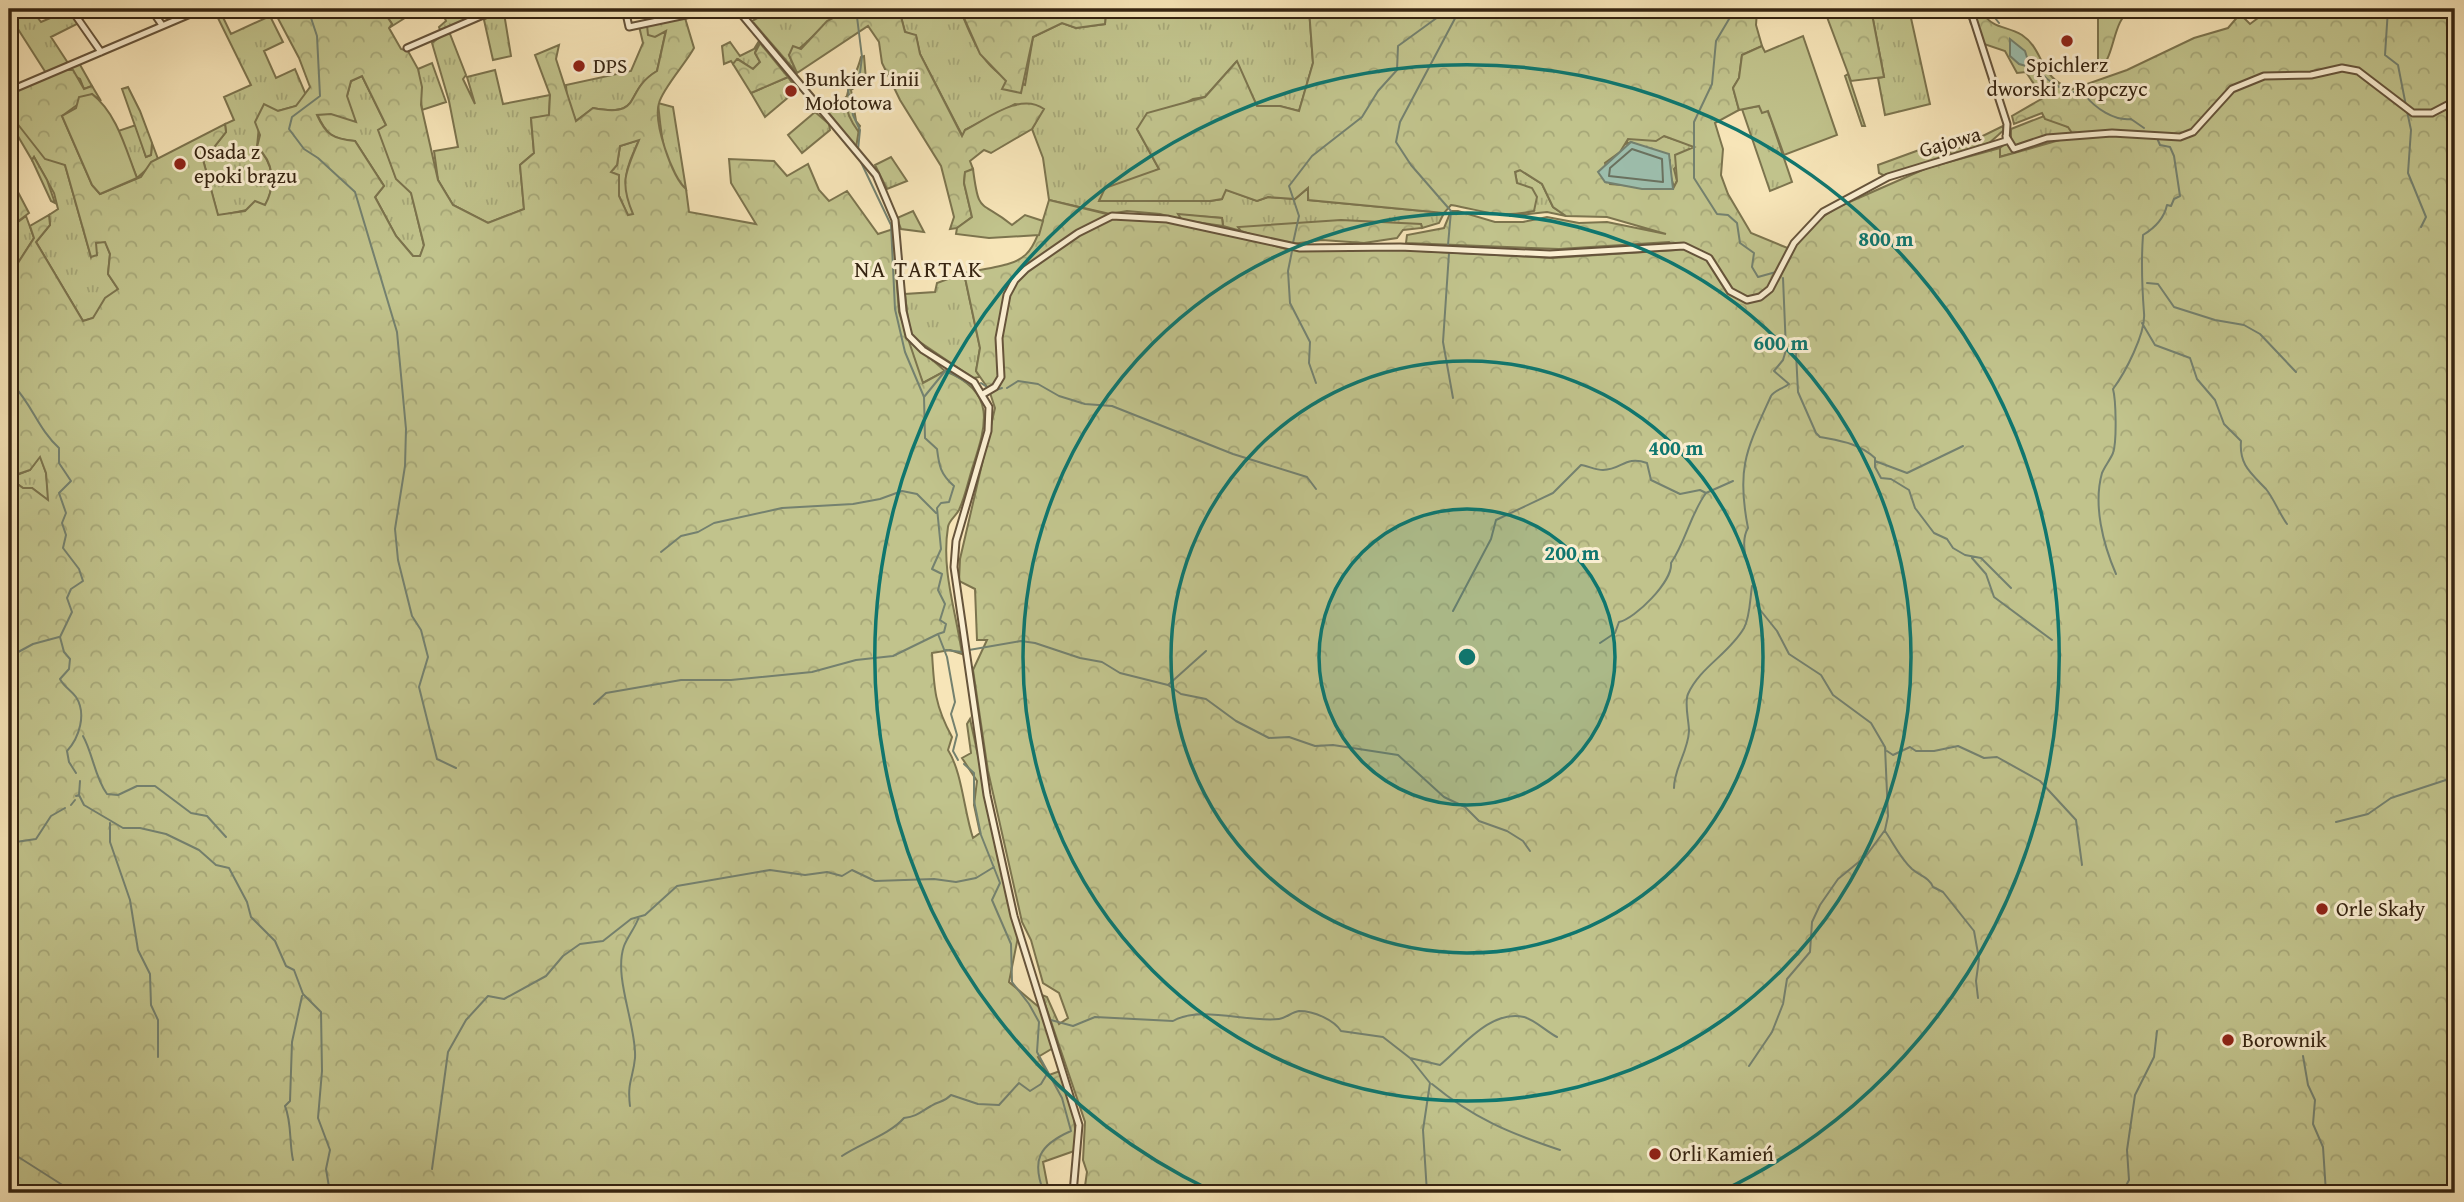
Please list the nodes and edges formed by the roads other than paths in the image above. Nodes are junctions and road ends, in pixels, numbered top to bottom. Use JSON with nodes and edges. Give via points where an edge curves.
{"nodes":[{"id":1,"x":72,"y":9,"type":"edge"},
{"id":2,"x":151,"y":9,"type":"edge"},
{"id":3,"x":202,"y":9,"type":"edge"},
{"id":4,"x":497,"y":9,"type":"edge"},
{"id":5,"x":625,"y":9,"type":"edge"},
{"id":6,"x":714,"y":9,"type":"edge"},
{"id":7,"x":737,"y":9,"type":"edge"},
{"id":8,"x":1970,"y":9,"type":"edge"},
{"id":9,"x":689,"y":11,"type":"edge"},
{"id":10,"x":162,"y":25,"type":"junction"},
{"id":11,"x":407,"y":48,"type":"dead end"},
{"id":12,"x":101,"y":52,"type":"junction"},
{"id":13,"x":9,"y":91,"type":"edge"},
{"id":14,"x":2455,"y":102,"type":"edge"},
{"id":15,"x":2006,"y":136,"type":"junction"},
{"id":16,"x":983,"y":394,"type":"junction"},
{"id":17,"x":1073,"y":1193,"type":"edge"}],
"edges":[{"from":1,"to":12,"type":"street"},
{"from":2,"to":10,"type":"street"},
{"from":3,"to":10,"type":"street"},
{"from":4,"to":11,"type":"street"},
{"from":5,"to":9,"type":"street","via":[[629,27]]},
{"from":6,"to":9,"type":"street"},
{"from":7,"to":16,"type":"street","via":[[876,176],[895,220],[909,335],[923,350],[974,382]]},
{"from":8,"to":15,"type":"street","name":"Gajowa","via":[[2007,124]]},
{"from":10,"to":12,"type":"street"},
{"from":12,"to":13,"type":"street"},
{"from":14,"to":15,"type":"street","via":[[2432,113],[2413,113],[2358,71],[2342,68],[2249,80],[2217,103],[2193,132],[2180,137],[2102,133],[2047,138],[2014,149]]},
{"from":15,"to":16,"type":"street","name":"Gajowa","via":[[2006,141],[1979,151],[1869,186],[1823,212],[1791,247],[1770,289],[1747,300],[1730,291],[1709,258],[1684,246],[1550,254],[1300,247],[1167,219],[1112,216],[1078,233],[1015,281],[1007,295],[999,338],[1001,377]]},
{"from":16,"to":17,"type":"street","via":[[990,422],[962,516],[954,567],[988,795],[1014,916],[1079,1125]]}]}
